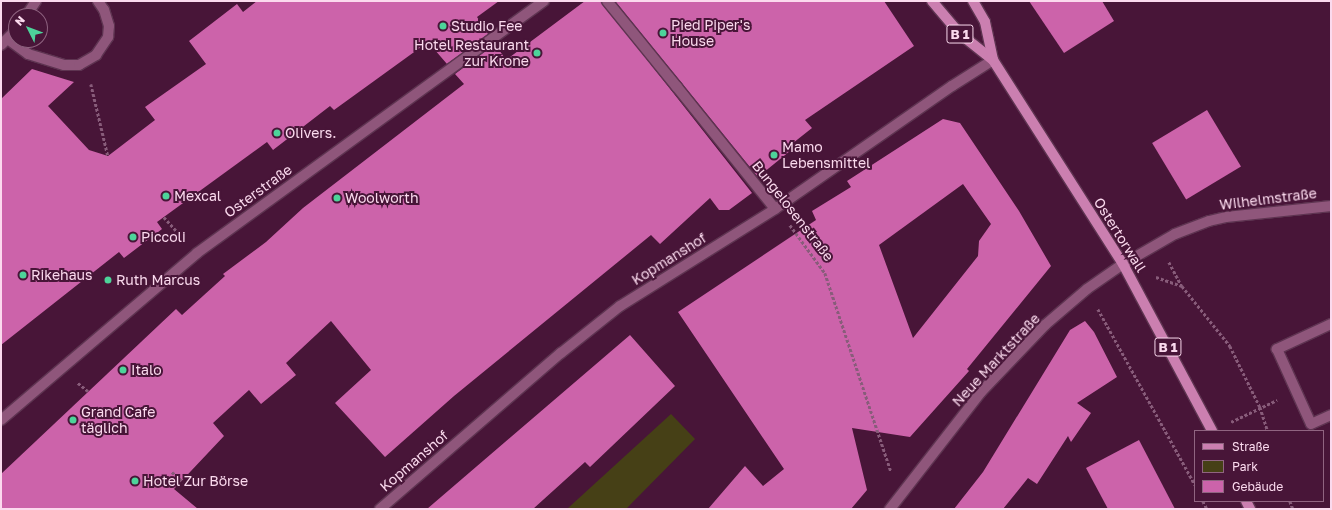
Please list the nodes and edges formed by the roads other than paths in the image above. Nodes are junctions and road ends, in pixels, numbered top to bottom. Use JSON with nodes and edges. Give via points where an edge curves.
{"nodes":[{"id":1,"x":98,"y":1,"type":"edge"},
{"id":2,"x":544,"y":1,"type":"edge"},
{"id":3,"x":607,"y":1,"type":"edge"},
{"id":4,"x":932,"y":1,"type":"edge"},
{"id":5,"x":973,"y":1,"type":"edge"},
{"id":6,"x":5,"y":42,"type":"edge"},
{"id":7,"x":993,"y":60,"type":"junction"},
{"id":8,"x":1331,"y":206,"type":"edge"},
{"id":9,"x":775,"y":209,"type":"junction"},
{"id":10,"x":1122,"y":264,"type":"junction"},
{"id":11,"x":1331,"y":324,"type":"edge"},
{"id":12,"x":1331,"y":415,"type":"edge"},
{"id":13,"x":1,"y":420,"type":"edge"},
{"id":14,"x":1211,"y":430,"type":"edge"},
{"id":15,"x":380,"y":509,"type":"edge"},
{"id":16,"x":890,"y":509,"type":"edge"}],
"edges":[{"from":1,"to":6,"type":"street","via":[[109,26],[108,37],[96,55],[79,65],[64,65],[28,54]]},
{"from":2,"to":13,"type":"street","name":"Osterstraße","via":[[197,253]]},
{"from":3,"to":9,"type":"street","name":"Bungelosenstraße"},
{"from":4,"to":7,"type":"main road","name":"Ostertorwall","number":"B 1","via":[[959,33]]},
{"from":5,"to":7,"type":"main road","name":"Ostertorwall","number":"B 1","via":[[985,22]]},
{"from":7,"to":9,"type":"street","name":"Kopmanshof"},
{"from":7,"to":10,"type":"main road","name":"Ostertorwall","number":"B 1"},
{"from":8,"to":10,"type":"street","name":"Wilhelmstraße","via":[[1209,221],[1175,234]]},
{"from":9,"to":15,"type":"street","name":"Kopmanshof","via":[[654,283],[593,326]]},
{"from":10,"to":14,"type":"main road","name":"Ostertorwall","number":"B 1"},
{"from":10,"to":16,"type":"street","name":"Neue Marktstraße","via":[[1087,289],[1045,325],[981,392]]},
{"from":11,"to":12,"type":"street","via":[[1277,350],[1311,424]]}]}
